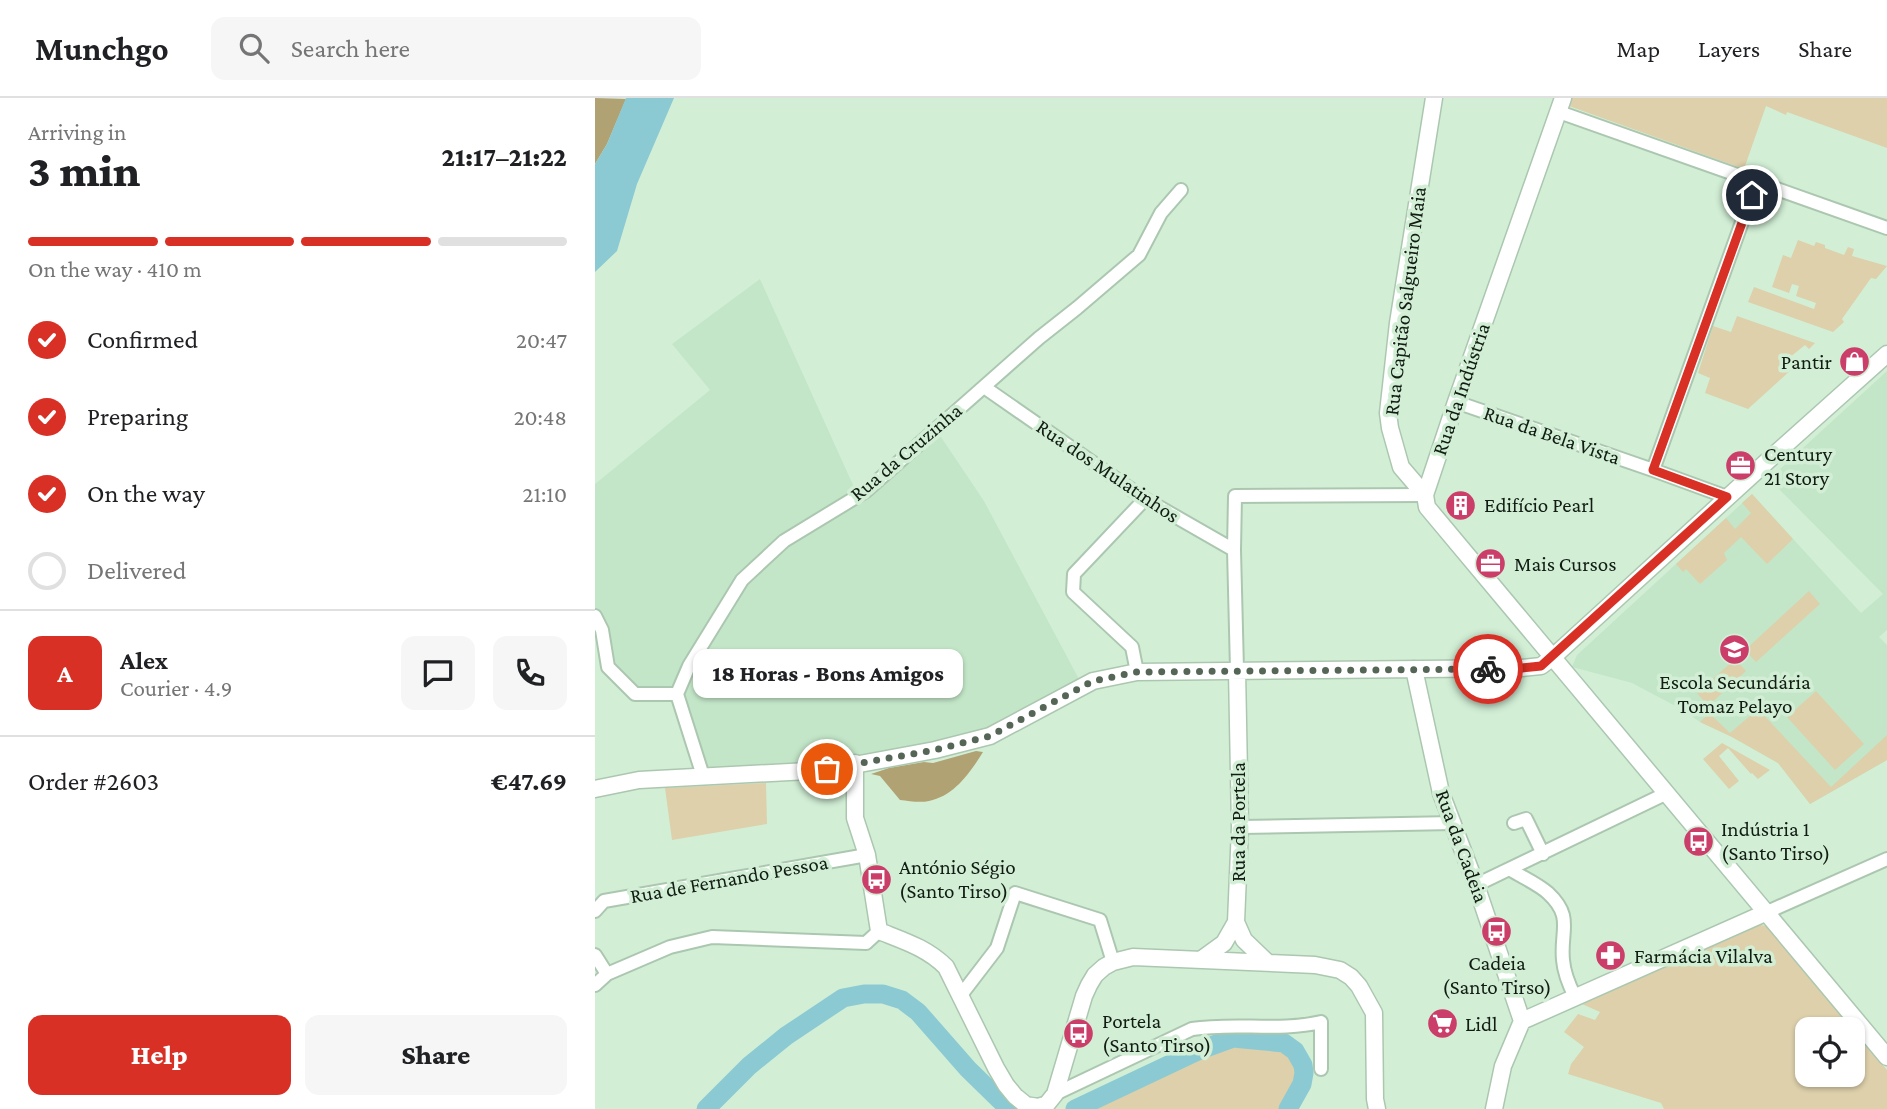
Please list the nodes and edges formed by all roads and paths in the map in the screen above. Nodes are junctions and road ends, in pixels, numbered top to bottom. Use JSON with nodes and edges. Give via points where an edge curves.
{"nodes":[{"id":1,"x":1434,"y":98,"type":"edge"},
{"id":2,"x":1561,"y":105,"type":"edge"},
{"id":3,"x":1756,"y":183,"type":"junction"},
{"id":4,"x":1181,"y":190,"type":"dead end"},
{"id":5,"x":1887,"y":228,"type":"edge"},
{"id":6,"x":1887,"y":354,"type":"edge"},
{"id":7,"x":984,"y":387,"type":"junction"},
{"id":8,"x":1456,"y":402,"type":"junction"},
{"id":9,"x":1653,"y":470,"type":"junction"},
{"id":10,"x":1425,"y":495,"type":"junction"},
{"id":11,"x":1727,"y":497,"type":"junction"},
{"id":12,"x":1145,"y":499,"type":"junction"},
{"id":13,"x":1234,"y":550,"type":"junction"},
{"id":14,"x":595,"y":616,"type":"edge"},
{"id":15,"x":1537,"y":637,"type":"junction"},
{"id":16,"x":1553,"y":657,"type":"junction"},
{"id":17,"x":1522,"y":668,"type":"junction"},
{"id":18,"x":1414,"y":669,"type":"junction"},
{"id":19,"x":1237,"y":670,"type":"junction"},
{"id":20,"x":1137,"y":672,"type":"junction"},
{"id":21,"x":677,"y":694,"type":"junction"},
{"id":22,"x":855,"y":764,"type":"junction"},
{"id":23,"x":703,"y":775,"type":"junction"},
{"id":24,"x":595,"y":789,"type":"edge"},
{"id":25,"x":1665,"y":794,"type":"junction"},
{"id":26,"x":1454,"y":823,"type":"junction"},
{"id":27,"x":1514,"y":823,"type":"dead end"},
{"id":28,"x":1240,"y":827,"type":"junction"},
{"id":29,"x":1543,"y":854,"type":"junction"},
{"id":30,"x":867,"y":855,"type":"junction"},
{"id":31,"x":1887,"y":859,"type":"edge"},
{"id":32,"x":1511,"y":870,"type":"junction"},
{"id":33,"x":1476,"y":885,"type":"junction"},
{"id":34,"x":595,"y":911,"type":"edge"},
{"id":35,"x":1765,"y":913,"type":"junction"},
{"id":36,"x":1236,"y":922,"type":"junction"},
{"id":37,"x":879,"y":931,"type":"junction"},
{"id":38,"x":595,"y":955,"type":"edge"},
{"id":39,"x":1202,"y":959,"type":"junction"},
{"id":40,"x":1113,"y":962,"type":"junction"},
{"id":41,"x":1267,"y":962,"type":"junction"},
{"id":42,"x":607,"y":974,"type":"junction"},
{"id":43,"x":595,"y":985,"type":"edge"},
{"id":44,"x":961,"y":995,"type":"junction"},
{"id":45,"x":1574,"y":997,"type":"junction"},
{"id":46,"x":1521,"y":1021,"type":"junction"},
{"id":47,"x":1887,"y":1057,"type":"edge"},
{"id":48,"x":1321,"y":1069,"type":"dead end"},
{"id":49,"x":1055,"y":1094,"type":"junction"},
{"id":50,"x":1037,"y":1108,"type":"edge"},
{"id":51,"x":1377,"y":1109,"type":"edge"},
{"id":52,"x":1493,"y":1109,"type":"edge"}],
"edges":[{"from":1,"to":10,"type":"street","name":"Rua Capitão Salgueiro Maia","via":[[1388,413],[1401,467]]},
{"from":2,"to":3,"type":"street"},
{"from":2,"to":8,"type":"street","name":"Rua da Indústria"},
{"from":3,"to":5,"type":"street"},
{"from":3,"to":9,"type":"street"},
{"from":4,"to":7,"type":"street","name":"Rua da Cruzinha","via":[[1161,213],[1139,255]]},
{"from":6,"to":11,"type":"street"},
{"from":7,"to":12,"type":"street","name":"Rua dos Mulatinhos"},
{"from":7,"to":21,"type":"street","name":"Rua da Cruzinha","via":[[866,491],[784,541],[742,580]]},
{"from":8,"to":9,"type":"street","name":"Rua da Bela Vista"},
{"from":8,"to":10,"type":"street","name":"Rua da Indústria"},
{"from":9,"to":11,"type":"street","name":"Rua da Bela Vista"},
{"from":10,"to":13,"type":"street","via":[[1235,496]]},
{"from":10,"to":15,"type":"street","via":[[1427,507]]},
{"from":11,"to":16,"type":"street"},
{"from":12,"to":13,"type":"street","name":"Rua dos Mulatinhos"},
{"from":12,"to":20,"type":"street","via":[[1074,574],[1073,592],[1132,647]]},
{"from":13,"to":19,"type":"street"},
{"from":14,"to":21,"type":"street","via":[[608,667],[635,694]]},
{"from":15,"to":16,"type":"street"},
{"from":15,"to":17,"type":"street"},
{"from":16,"to":17,"type":"street","via":[[1541,666]]},
{"from":16,"to":25,"type":"street"},
{"from":17,"to":18,"type":"street"},
{"from":18,"to":19,"type":"street"},
{"from":18,"to":26,"type":"street","name":"Rua da Cadeia","via":[[1441,793]]},
{"from":19,"to":20,"type":"street"},
{"from":19,"to":28,"type":"street","name":"Rua da Portela"},
{"from":20,"to":22,"type":"street","via":[[1093,681],[990,736]]},
{"from":21,"to":23,"type":"street"},
{"from":22,"to":23,"type":"street"},
{"from":22,"to":30,"type":"street","via":[[855,818]]},
{"from":23,"to":24,"type":"street"},
{"from":25,"to":29,"type":"street"},
{"from":25,"to":35,"type":"street"},
{"from":26,"to":28,"type":"street"},
{"from":26,"to":33,"type":"street","name":"Rua da Cadeia"},
{"from":27,"to":29,"type":"street","via":[[1525,819]]},
{"from":28,"to":36,"type":"street","name":"Rua da Portela"},
{"from":29,"to":32,"type":"street"},
{"from":30,"to":34,"type":"street","name":"Rua de Fernando Pessoa","via":[[604,901]]},
{"from":30,"to":37,"type":"street"},
{"from":31,"to":35,"type":"street"},
{"from":32,"to":33,"type":"street"},
{"from":32,"to":45,"type":"street","via":[[1545,890],[1564,915],[1563,958]]},
{"from":33,"to":46,"type":"street","name":"Rua da Cadeia"},
{"from":35,"to":45,"type":"street"},
{"from":35,"to":47,"type":"street"},
{"from":36,"to":39,"type":"street","via":[[1224,943]]},
{"from":36,"to":41,"type":"street","via":[[1244,940]]},
{"from":37,"to":42,"type":"street","via":[[866,943],[712,937],[670,947]]},
{"from":37,"to":44,"type":"street","via":[[935,956]]},
{"from":38,"to":42,"type":"street"},
{"from":39,"to":40,"type":"street","via":[[1133,957]]},
{"from":39,"to":41,"type":"street"},
{"from":40,"to":44,"type":"street","via":[[1100,920],[1016,892],[997,948]]},
{"from":40,"to":49,"type":"street","via":[[1095,975],[1084,996]]},
{"from":41,"to":51,"type":"street","via":[[1340,970],[1359,986],[1374,1013]]},
{"from":42,"to":43,"type":"street"},
{"from":44,"to":50,"type":"street","via":[[1006,1085],[1026,1105]]},
{"from":45,"to":46,"type":"street"},
{"from":46,"to":52,"type":"street","via":[[1503,1066]]},
{"from":48,"to":49,"type":"street","via":[[1321,1022],[1303,1027],[1210,1026],[1192,1029]]},
{"from":49,"to":50,"type":"street"}]}
